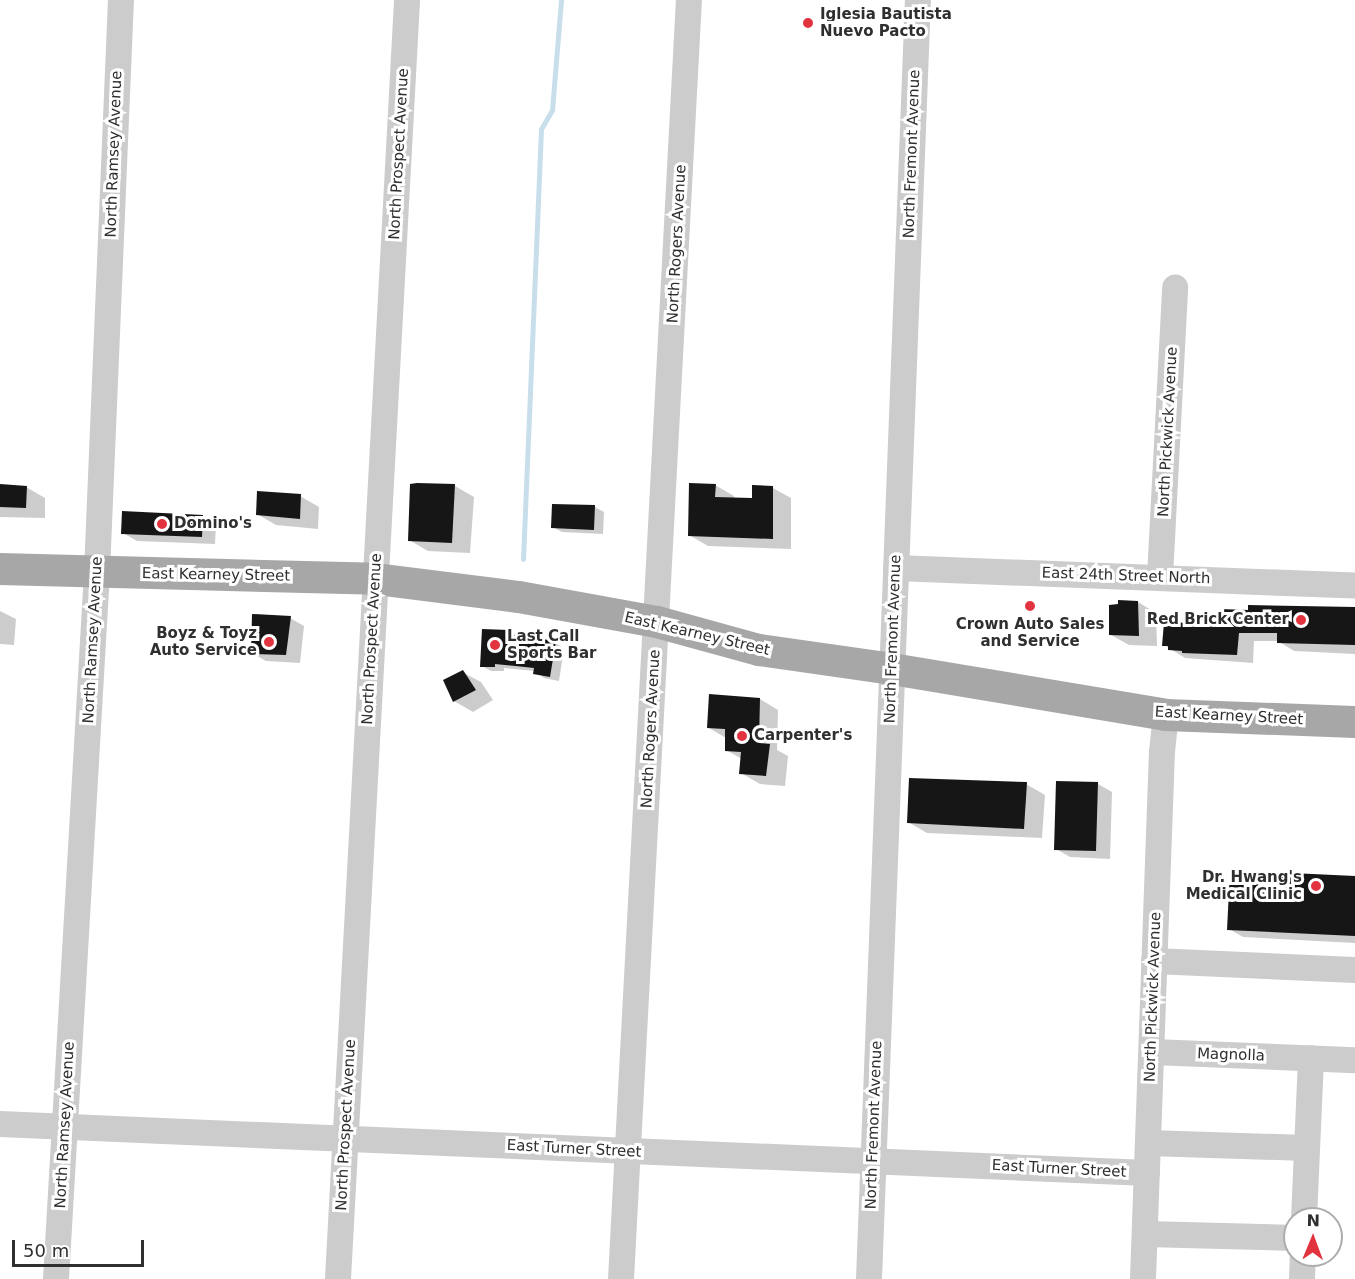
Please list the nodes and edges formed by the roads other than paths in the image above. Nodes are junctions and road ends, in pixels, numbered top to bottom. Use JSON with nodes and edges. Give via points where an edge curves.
{"nodes":[{"id":1,"x":121,"y":0,"type":"edge"},
{"id":2,"x":407,"y":0,"type":"edge"},
{"id":3,"x":689,"y":0,"type":"edge"},
{"id":4,"x":918,"y":0,"type":"edge"},
{"id":5,"x":1175,"y":287,"type":"dead end"},
{"id":6,"x":896,"y":568,"type":"junction"},
{"id":7,"x":0,"y":569,"type":"edge"},
{"id":8,"x":97,"y":572,"type":"junction"},
{"id":9,"x":1160,"y":577,"type":"junction"},
{"id":10,"x":376,"y":579,"type":"junction"},
{"id":11,"x":1355,"y":586,"type":"edge"},
{"id":12,"x":657,"y":622,"type":"junction"},
{"id":13,"x":892,"y":669,"type":"junction"},
{"id":14,"x":1167,"y":715,"type":"junction"},
{"id":15,"x":1355,"y":722,"type":"edge"},
{"id":16,"x":1154,"y":961,"type":"junction"},
{"id":17,"x":1355,"y":970,"type":"edge"},
{"id":18,"x":1152,"y":1052,"type":"junction"},
{"id":19,"x":1311,"y":1058,"type":"junction"},
{"id":20,"x":1355,"y":1060,"type":"edge"},
{"id":21,"x":0,"y":1124,"type":"edge"},
{"id":22,"x":65,"y":1126,"type":"junction"},
{"id":23,"x":345,"y":1137,"type":"junction"},
{"id":24,"x":1148,"y":1143,"type":"junction"},
{"id":25,"x":1307,"y":1148,"type":"junction"},
{"id":26,"x":627,"y":1152,"type":"junction"},
{"id":27,"x":873,"y":1160,"type":"junction"},
{"id":28,"x":1147,"y":1173,"type":"junction"},
{"id":29,"x":1305,"y":1207,"type":"edge"},
{"id":30,"x":1145,"y":1233,"type":"junction"},
{"id":31,"x":1283,"y":1238,"type":"edge"},
{"id":32,"x":56,"y":1279,"type":"edge"},
{"id":33,"x":338,"y":1279,"type":"edge"},
{"id":34,"x":621,"y":1279,"type":"edge"},
{"id":35,"x":869,"y":1279,"type":"edge"},
{"id":36,"x":1143,"y":1279,"type":"edge"}],
"edges":[{"from":1,"to":8,"type":"street","name":"North Ramsey Avenue"},
{"from":2,"to":10,"type":"street","name":"North Prospect Avenue"},
{"from":3,"to":12,"type":"street","name":"North Rogers Avenue"},
{"from":4,"to":6,"type":"street","name":"North Fremont Avenue"},
{"from":5,"to":9,"type":"street","name":"North Pickwick Avenue"},
{"from":6,"to":9,"type":"street","name":"East 24th Street North"},
{"from":6,"to":13,"type":"street","name":"North Fremont Avenue"},
{"from":7,"to":8,"type":"main road","name":"East Kearney Street"},
{"from":8,"to":10,"type":"main road","name":"East Kearney Street"},
{"from":8,"to":22,"type":"street","name":"North Ramsey Avenue"},
{"from":9,"to":11,"type":"street","name":"East 24th Street North"},
{"from":10,"to":12,"type":"main road","name":"East Kearney Street","via":[[519,597]]},
{"from":10,"to":23,"type":"street","name":"North Prospect Avenue"},
{"from":12,"to":13,"type":"main road","name":"East Kearney Street","via":[[759,650]]},
{"from":12,"to":26,"type":"street","name":"North Rogers Avenue"},
{"from":13,"to":14,"type":"main road","name":"East Kearney Street"},
{"from":13,"to":27,"type":"street","name":"North Fremont Avenue"},
{"from":14,"to":15,"type":"main road","name":"East Kearney Street"},
{"from":14,"to":16,"type":"street","name":"North Pickwick Avenue","via":[[1162,752]]},
{"from":16,"to":17,"type":"street"},
{"from":16,"to":18,"type":"street","name":"North Pickwick Avenue"},
{"from":18,"to":19,"type":"street","name":"Magnolla"},
{"from":18,"to":24,"type":"street","name":"North Pickwick Avenue"},
{"from":19,"to":20,"type":"street","name":"Magnolla"},
{"from":19,"to":25,"type":"street"},
{"from":21,"to":22,"type":"street","name":"East Turner Street"},
{"from":22,"to":23,"type":"street","name":"East Turner Street"},
{"from":22,"to":32,"type":"street","name":"North Ramsey Avenue"},
{"from":23,"to":26,"type":"street","name":"East Turner Street"},
{"from":23,"to":33,"type":"street","name":"North Prospect Avenue"},
{"from":24,"to":25,"type":"street"},
{"from":24,"to":28,"type":"street","name":"North Pickwick Avenue"},
{"from":25,"to":29,"type":"street"},
{"from":26,"to":27,"type":"street","name":"East Turner Street"},
{"from":26,"to":34,"type":"street","name":"North Rogers Avenue"},
{"from":27,"to":28,"type":"street","name":"East Turner Street"},
{"from":27,"to":35,"type":"street","name":"North Fremont Avenue"},
{"from":28,"to":30,"type":"street","name":"North Pickwick Avenue"},
{"from":30,"to":31,"type":"street"},
{"from":30,"to":36,"type":"street","name":"North Pickwick Avenue"}]}
